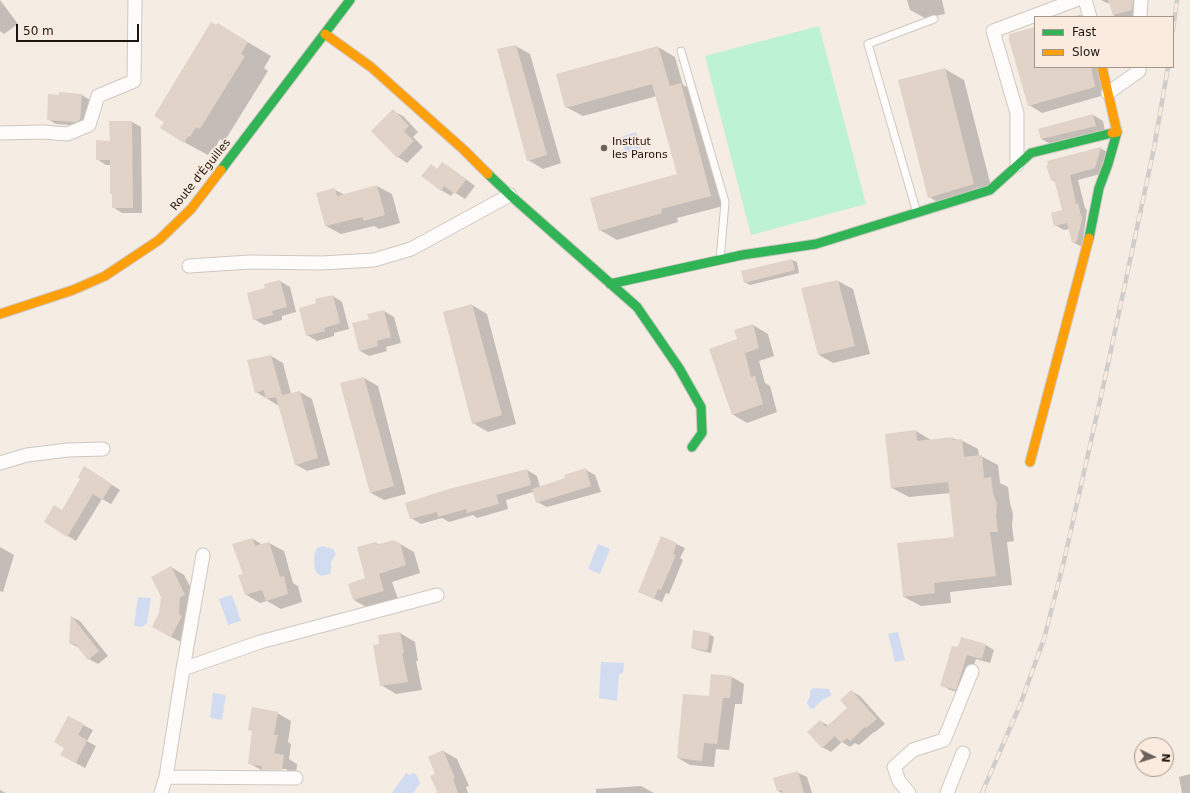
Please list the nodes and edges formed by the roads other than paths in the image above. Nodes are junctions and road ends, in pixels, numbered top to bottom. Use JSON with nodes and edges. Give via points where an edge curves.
{"nodes":[{"id":1,"x":135,"y":0,"type":"edge"},
{"id":2,"x":350,"y":0,"type":"edge"},
{"id":3,"x":1076,"y":0,"type":"edge"},
{"id":4,"x":1086,"y":0,"type":"edge"},
{"id":5,"x":1141,"y":0,"type":"edge"},
{"id":6,"x":1090,"y":16,"type":"edge"},
{"id":7,"x":1140,"y":16,"type":"edge"},
{"id":8,"x":934,"y":19,"type":"dead end"},
{"id":9,"x":325,"y":34,"type":"junction"},
{"id":10,"x":681,"y":51,"type":"dead end"},
{"id":11,"x":1102,"y":68,"type":"edge"},
{"id":12,"x":1139,"y":68,"type":"edge"},
{"id":13,"x":1108,"y":92,"type":"junction"},
{"id":14,"x":1117,"y":132,"type":"junction"},
{"id":15,"x":0,"y":133,"type":"edge"},
{"id":16,"x":1017,"y":165,"type":"junction"},
{"id":17,"x":510,"y":195,"type":"junction"},
{"id":18,"x":917,"y":213,"type":"junction"},
{"id":19,"x":720,"y":260,"type":"junction"},
{"id":20,"x":189,"y":266,"type":"dead end"},
{"id":21,"x":610,"y":284,"type":"junction"},
{"id":22,"x":0,"y":314,"type":"edge"},
{"id":23,"x":692,"y":447,"type":"dead end"},
{"id":24,"x":103,"y":449,"type":"dead end"},
{"id":25,"x":1030,"y":462,"type":"dead end"},
{"id":26,"x":0,"y":463,"type":"edge"},
{"id":27,"x":203,"y":555,"type":"dead end"},
{"id":28,"x":437,"y":595,"type":"dead end"},
{"id":29,"x":183,"y":669,"type":"junction"},
{"id":30,"x":972,"y":672,"type":"dead end"},
{"id":31,"x":963,"y":753,"type":"dead end"},
{"id":32,"x":166,"y":777,"type":"junction"},
{"id":33,"x":296,"y":778,"type":"dead end"},
{"id":34,"x":161,"y":793,"type":"edge"},
{"id":35,"x":909,"y":793,"type":"edge"},
{"id":36,"x":947,"y":793,"type":"edge"}],
"edges":[{"from":1,"to":15,"type":"street","via":[[134,81],[98,96],[89,124],[68,134]]},
{"from":2,"to":9,"type":"street","name":"Route d'Éguilles"},
{"from":3,"to":16,"type":"street","via":[[993,31],[1017,113]]},
{"from":4,"to":6,"type":"street"},
{"from":5,"to":7,"type":"street"},
{"from":8,"to":18,"type":"lane","via":[[868,44]]},
{"from":9,"to":17,"type":"street","via":[[371,67]]},
{"from":9,"to":22,"type":"street","name":"Route d'Éguilles","via":[[191,209],[159,240],[105,276],[73,290]]},
{"from":10,"to":19,"type":"lane","via":[[725,202]]},
{"from":11,"to":13,"type":"street"},
{"from":12,"to":13,"type":"street","via":[[1139,71]]},
{"from":13,"to":14,"type":"street"},
{"from":14,"to":16,"type":"street","via":[[1031,153]]},
{"from":14,"to":25,"type":"street","via":[[1099,188],[1090,236]]},
{"from":16,"to":18,"type":"street","via":[[990,190]]},
{"from":17,"to":20,"type":"street","via":[[411,249],[374,260],[322,263],[250,262]]},
{"from":17,"to":21,"type":"street"},
{"from":18,"to":19,"type":"street","via":[[816,244]]},
{"from":19,"to":21,"type":"street"},
{"from":21,"to":23,"type":"street","via":[[637,307],[679,368],[701,407],[702,433]]},
{"from":24,"to":26,"type":"street","via":[[27,455]]},
{"from":27,"to":29,"type":"street"},
{"from":28,"to":29,"type":"street","via":[[260,642]]},
{"from":29,"to":32,"type":"street"},
{"from":30,"to":35,"type":"street","via":[[944,740],[913,750],[894,767],[899,781]]},
{"from":31,"to":36,"type":"street"},
{"from":32,"to":33,"type":"street"},
{"from":32,"to":34,"type":"street"}]}
